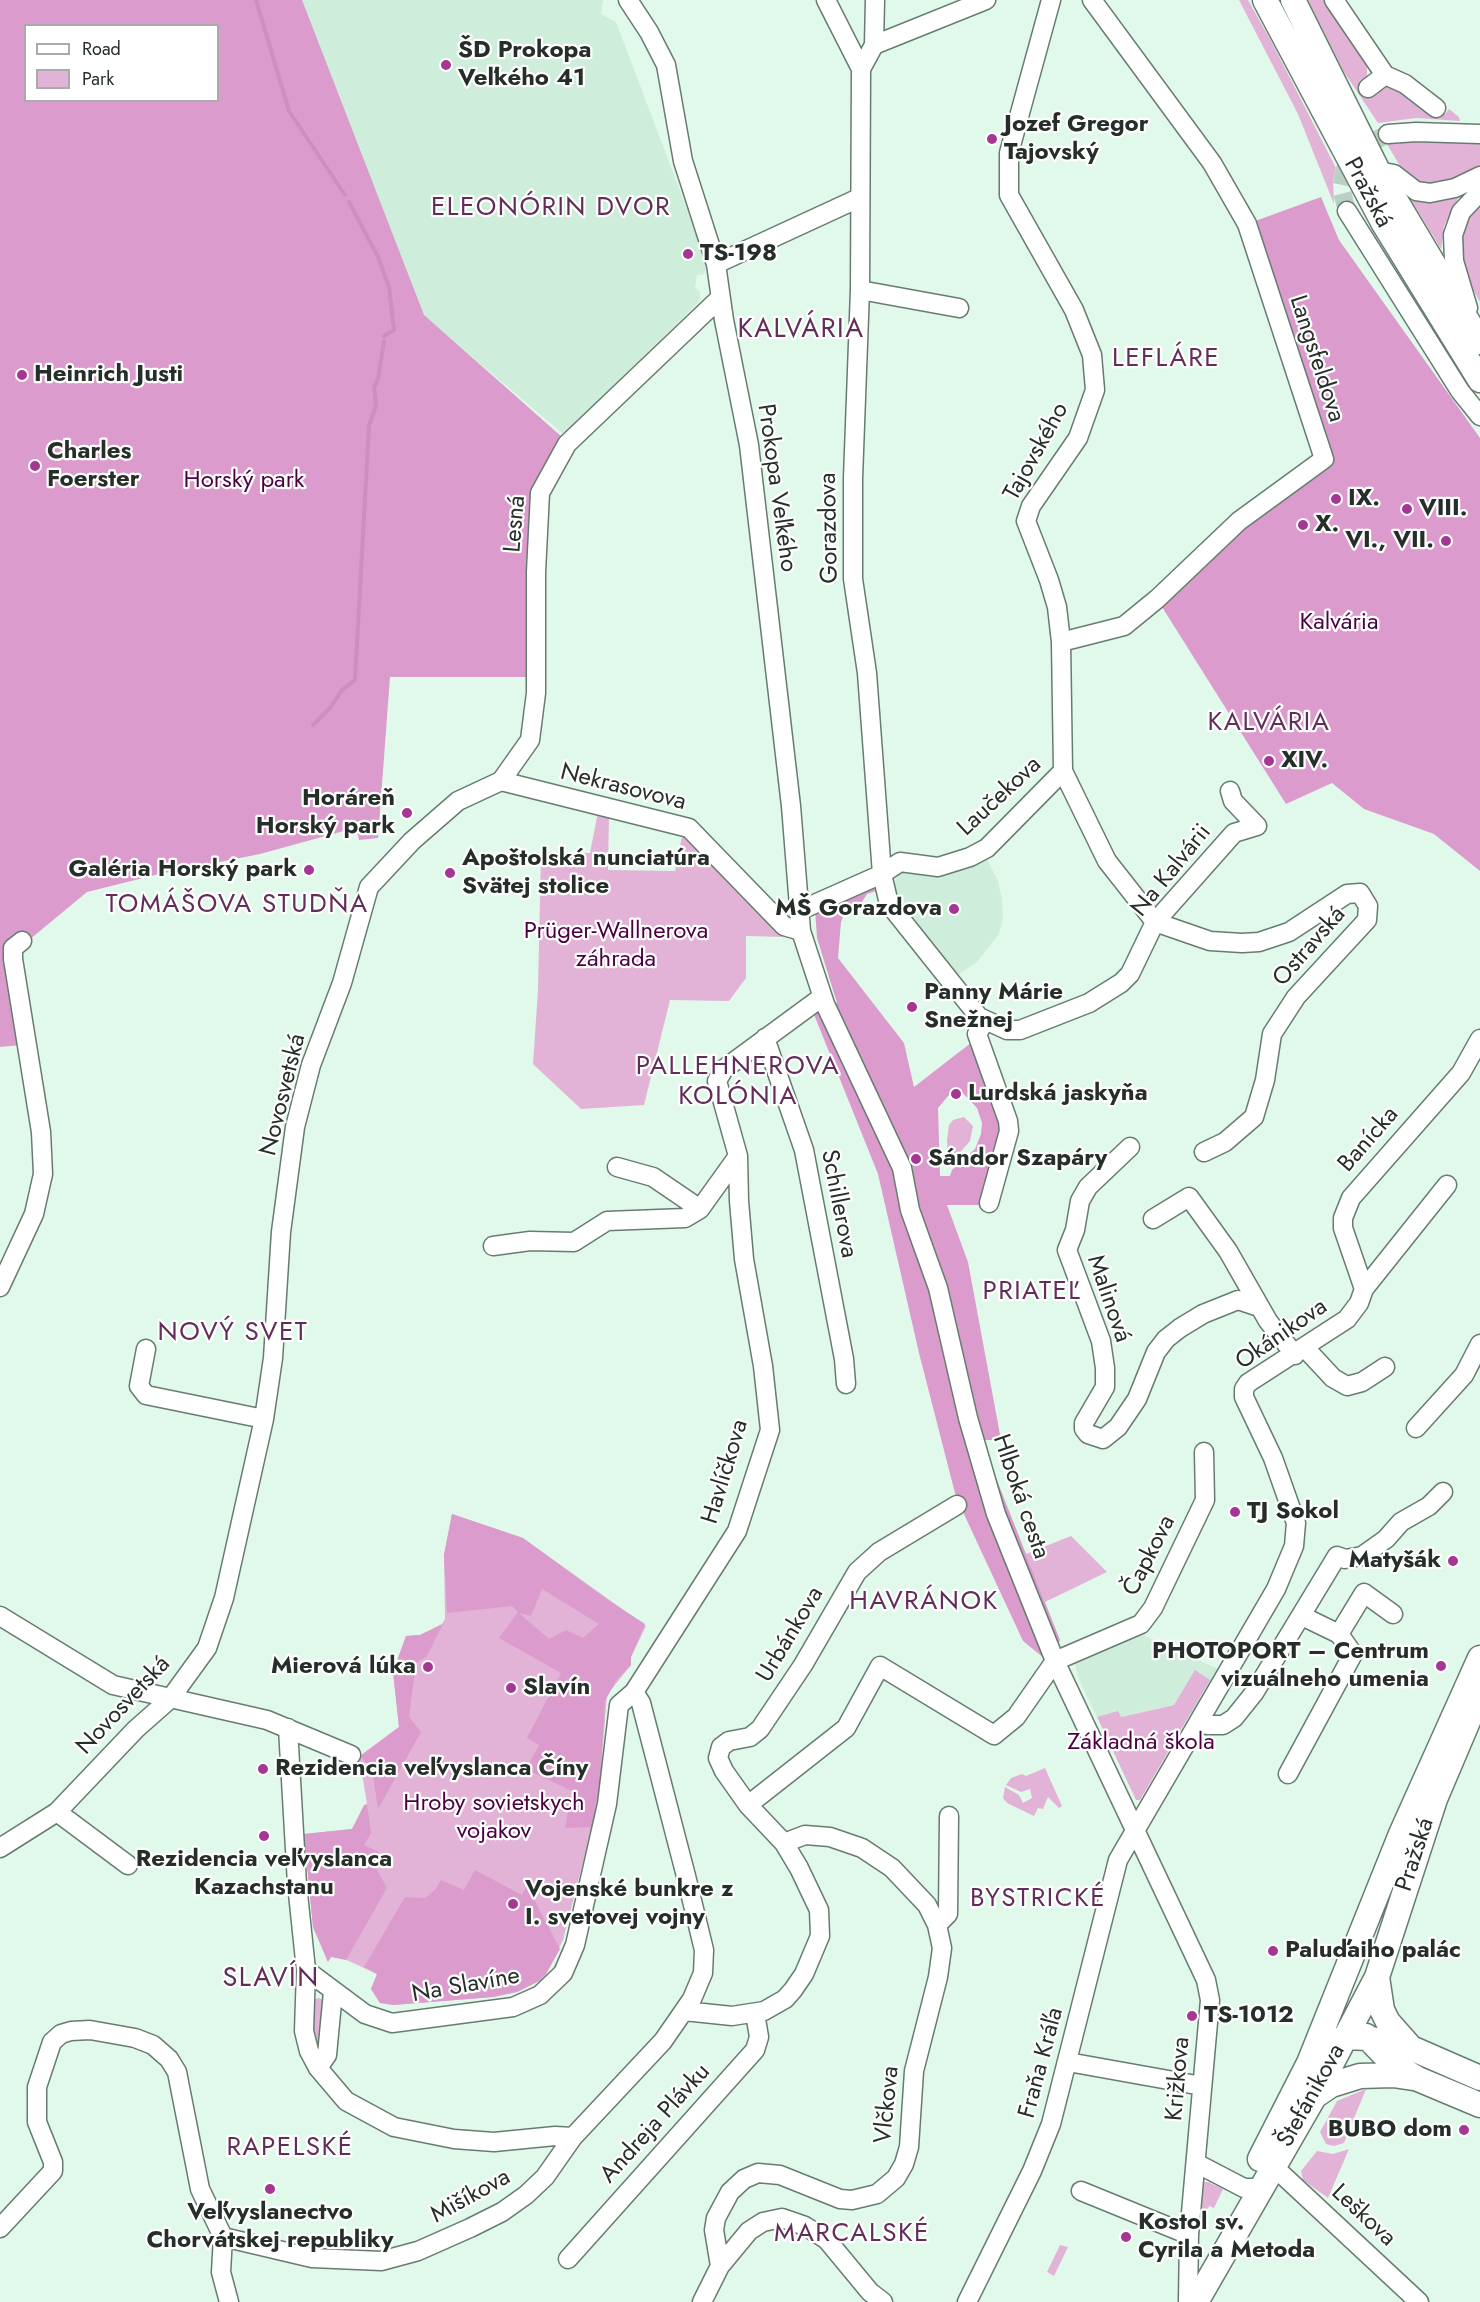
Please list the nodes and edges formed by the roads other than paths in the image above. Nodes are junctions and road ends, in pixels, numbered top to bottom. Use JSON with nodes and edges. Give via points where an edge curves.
{"nodes":[{"id":1,"x":628,"y":0,"type":"edge"},
{"id":2,"x":826,"y":0,"type":"edge"},
{"id":3,"x":875,"y":0,"type":"edge"},
{"id":4,"x":986,"y":0,"type":"edge"},
{"id":5,"x":1051,"y":0,"type":"edge"},
{"id":6,"x":1092,"y":0,"type":"edge"},
{"id":7,"x":1265,"y":0,"type":"edge"},
{"id":8,"x":1293,"y":0,"type":"edge"},
{"id":9,"x":1334,"y":0,"type":"edge"},
{"id":10,"x":874,"y":45,"type":"junction"},
{"id":11,"x":861,"y":69,"type":"junction"},
{"id":12,"x":1385,"y":75,"type":"junction"},
{"id":13,"x":1368,"y":88,"type":"dead end"},
{"id":14,"x":1436,"y":108,"type":"dead end"},
{"id":15,"x":1480,"y":134,"type":"edge"},
{"id":16,"x":1388,"y":135,"type":"tunnel mouth"},
{"id":17,"x":1378,"y":171,"type":"junction"},
{"id":18,"x":1480,"y":176,"type":"edge"},
{"id":19,"x":1480,"y":192,"type":"edge"},
{"id":20,"x":859,"y":198,"type":"junction"},
{"id":21,"x":1347,"y":211,"type":"tunnel mouth"},
{"id":22,"x":716,"y":264,"type":"junction"},
{"id":23,"x":860,"y":290,"type":"junction"},
{"id":24,"x":720,"y":298,"type":"junction"},
{"id":25,"x":959,"y":308,"type":"dead end"},
{"id":26,"x":1477,"y":338,"type":"edge"},
{"id":27,"x":1480,"y":380,"type":"edge"},
{"id":28,"x":1480,"y":416,"type":"edge"},
{"id":29,"x":1061,"y":642,"type":"junction"},
{"id":30,"x":1063,"y":771,"type":"junction"},
{"id":31,"x":501,"y":781,"type":"junction"},
{"id":32,"x":1230,"y":790,"type":"dead end"},
{"id":33,"x":882,"y":874,"type":"junction"},
{"id":34,"x":801,"y":910,"type":"junction"},
{"id":35,"x":1155,"y":922,"type":"junction"},
{"id":36,"x":801,"y":931,"type":"junction"},
{"id":37,"x":22,"y":941,"type":"dead end"},
{"id":38,"x":822,"y":997,"type":"junction"},
{"id":39,"x":985,"y":1021,"type":"junction"},
{"id":40,"x":765,"y":1038,"type":"junction"},
{"id":41,"x":1480,"y":1039,"type":"edge"},
{"id":42,"x":1130,"y":1147,"type":"dead end"},
{"id":43,"x":1204,"y":1152,"type":"dead end"},
{"id":44,"x":738,"y":1156,"type":"junction"},
{"id":45,"x":617,"y":1167,"type":"dead end"},
{"id":46,"x":1448,"y":1185,"type":"dead end"},
{"id":47,"x":989,"y":1203,"type":"dead end"},
{"id":48,"x":700,"y":1209,"type":"junction"},
{"id":49,"x":1153,"y":1219,"type":"dead end"},
{"id":50,"x":493,"y":1246,"type":"dead end"},
{"id":51,"x":0,"y":1287,"type":"edge"},
{"id":52,"x":1364,"y":1289,"type":"junction"},
{"id":53,"x":1259,"y":1307,"type":"junction"},
{"id":54,"x":1480,"y":1344,"type":"edge"},
{"id":55,"x":146,"y":1349,"type":"dead end"},
{"id":56,"x":1300,"y":1351,"type":"junction"},
{"id":57,"x":1385,"y":1366,"type":"dead end"},
{"id":58,"x":846,"y":1384,"type":"dead end"},
{"id":59,"x":264,"y":1419,"type":"junction"},
{"id":60,"x":1416,"y":1428,"type":"dead end"},
{"id":61,"x":1266,"y":1444,"type":"joint"},
{"id":62,"x":1204,"y":1452,"type":"dead end"},
{"id":63,"x":1443,"y":1492,"type":"dead end"},
{"id":64,"x":957,"y":1505,"type":"dead end"},
{"id":65,"x":1393,"y":1614,"type":"dead end"},
{"id":66,"x":0,"y":1616,"type":"edge"},
{"id":67,"x":1302,"y":1616,"type":"junction"},
{"id":68,"x":1339,"y":1634,"type":"junction"},
{"id":69,"x":1480,"y":1658,"type":"edge"},
{"id":70,"x":1055,"y":1661,"type":"junction"},
{"id":71,"x":634,"y":1692,"type":"junction"},
{"id":72,"x":1480,"y":1693,"type":"edge"},
{"id":73,"x":170,"y":1699,"type":"junction"},
{"id":74,"x":1200,"y":1722,"type":"junction"},
{"id":75,"x":288,"y":1728,"type":"junction"},
{"id":76,"x":351,"y":1755,"type":"dead end"},
{"id":77,"x":1288,"y":1774,"type":"dead end"},
{"id":78,"x":748,"y":1805,"type":"junction"},
{"id":79,"x":57,"y":1812,"type":"junction"},
{"id":80,"x":949,"y":1816,"type":"dead end"},
{"id":81,"x":1137,"y":1829,"type":"junction"},
{"id":82,"x":784,"y":1844,"type":"junction"},
{"id":83,"x":0,"y":1848,"type":"edge"},
{"id":84,"x":128,"y":1865,"type":"dead end"},
{"id":85,"x":937,"y":1925,"type":"junction"},
{"id":86,"x":1350,"y":1966,"type":"junction"},
{"id":87,"x":306,"y":1970,"type":"junction"},
{"id":88,"x":1377,"y":1977,"type":"junction"},
{"id":89,"x":333,"y":1992,"type":"junction"},
{"id":90,"x":1210,"y":2000,"type":"joint"},
{"id":91,"x":684,"y":2011,"type":"junction"},
{"id":92,"x":755,"y":2013,"type":"junction"},
{"id":93,"x":1357,"y":2031,"type":"junction"},
{"id":94,"x":1411,"y":2048,"type":"junction"},
{"id":95,"x":1068,"y":2062,"type":"junction"},
{"id":96,"x":1309,"y":2063,"type":"junction"},
{"id":97,"x":318,"y":2068,"type":"junction"},
{"id":98,"x":1475,"y":2073,"type":"edge"},
{"id":99,"x":1418,"y":2079,"type":"junction"},
{"id":100,"x":1202,"y":2086,"type":"junction"},
{"id":101,"x":1314,"y":2097,"type":"junction"},
{"id":102,"x":1480,"y":2105,"type":"edge"},
{"id":103,"x":573,"y":2137,"type":"junction"},
{"id":104,"x":1196,"y":2163,"type":"junction"},
{"id":105,"x":1273,"y":2166,"type":"junction"},
{"id":106,"x":1252,"y":2188,"type":"junction"},
{"id":107,"x":1081,"y":2191,"type":"dead end"},
{"id":108,"x":0,"y":2228,"type":"edge"},
{"id":109,"x":1189,"y":2235,"type":"junction"},
{"id":110,"x":223,"y":2237,"type":"junction"},
{"id":111,"x":568,"y":2259,"type":"dead end"},
{"id":112,"x":720,"y":2266,"type":"junction"},
{"id":113,"x":1188,"y":2299,"type":"edge"},
{"id":114,"x":965,"y":2301,"type":"edge"},
{"id":115,"x":229,"y":2302,"type":"edge"},
{"id":116,"x":702,"y":2302,"type":"edge"},
{"id":117,"x":884,"y":2302,"type":"edge"},
{"id":118,"x":1419,"y":2302,"type":"edge"}],
"edges":[{"from":1,"to":22,"type":"street","name":"Prokopa Veľkého","via":[[666,65],[683,161]]},
{"from":2,"to":11,"type":"street"},
{"from":3,"to":10,"type":"street","name":"Gorazdova"},
{"from":4,"to":10,"type":"street"},
{"from":5,"to":29,"type":"street","name":"Tajovského","via":[[1009,153],[1009,195],[1074,310],[1094,366],[1095,390],[1085,424],[1031,506],[1026,521],[1049,580]]},
{"from":6,"to":29,"type":"street","name":"Langsfeldova","via":[[1212,164],[1247,224],[1324,459],[1239,521],[1124,626]]},
{"from":7,"to":27,"type":"main road","name":"Pražská","via":[[1384,224]]},
{"from":8,"to":17,"type":"main road","name":"Pražská"},
{"from":9,"to":12,"type":"street"},
{"from":10,"to":11,"type":"street","name":"Gorazdova"},
{"from":11,"to":20,"type":"street","name":"Gorazdova"},
{"from":12,"to":13,"type":"street"},
{"from":12,"to":14,"type":"street","via":[[1405,84]]},
{"from":15,"to":16,"type":"street"},
{"from":17,"to":18,"type":"street","via":[[1394,174],[1416,191],[1430,193],[1455,188]]},
{"from":17,"to":26,"type":"main road","name":"Pražská"},
{"from":19,"to":26,"type":"street","via":[[1461,212],[1452,244]]},
{"from":20,"to":22,"type":"street"},
{"from":20,"to":23,"type":"street","name":"Gorazdova"},
{"from":21,"to":28,"type":"street","via":[[1460,391]]},
{"from":22,"to":24,"type":"street","name":"Prokopa Veľkého"},
{"from":23,"to":25,"type":"street"},
{"from":23,"to":33,"type":"street","name":"Gorazdova","via":[[853,579],[867,674]]},
{"from":24,"to":31,"type":"street","name":"Lesná","via":[[567,444],[540,493],[536,693],[530,740]]},
{"from":24,"to":34,"type":"street","name":"Prokopa Veľkého","via":[[749,445]]},
{"from":29,"to":30,"type":"street","name":"Tajovského"},
{"from":30,"to":33,"type":"street","name":"Laučekova","via":[[987,848],[938,867],[900,862]]},
{"from":30,"to":35,"type":"street","name":"Tajovského","via":[[1107,861]]},
{"from":31,"to":36,"type":"street","name":"Nekrasovova","via":[[689,828],[784,926]]},
{"from":31,"to":59,"type":"street","name":"Novosvetská","via":[[458,801],[412,841],[369,887],[298,1116],[281,1232],[273,1358]]},
{"from":32,"to":35,"type":"street","name":"Na Kalvárii","via":[[1233,801],[1257,826],[1234,833]]},
{"from":33,"to":34,"type":"street","name":"Laučekova"},
{"from":33,"to":39,"type":"street","name":"Gorazdova","via":[[892,908],[967,1004]]},
{"from":34,"to":36,"type":"street","name":"Prokopa Veľkého"},
{"from":35,"to":39,"type":"street","name":"Na Kalvárii","via":[[1130,974],[1104,995],[1020,1030],[1007,1030]]},
{"from":35,"to":43,"type":"street","name":"Ostravská","via":[[1210,941],[1259,942],[1289,932],[1347,894],[1360,893],[1368,906],[1367,920],[1296,997],[1272,1034],[1254,1117],[1225,1142]]},
{"from":36,"to":38,"type":"street","name":"Prokopa Veľkého"},
{"from":37,"to":51,"type":"street","via":[[12,948],[41,1132],[43,1174],[34,1214]]},
{"from":38,"to":40,"type":"street","name":"Havlíčkova"},
{"from":38,"to":70,"type":"street","name":"Hlboká cesta","via":[[898,1155],[910,1210],[938,1288],[988,1492]]},
{"from":39,"to":47,"type":"street","via":[[977,1034],[1009,1131]]},
{"from":40,"to":44,"type":"street","name":"Havlíčkova","via":[[724,1069],[717,1081]]},
{"from":40,"to":58,"type":"street","name":"Schillerova","via":[[804,1150]]},
{"from":41,"to":52,"type":"street","name":"Banícka","via":[[1461,1072],[1351,1198],[1343,1228]]},
{"from":42,"to":53,"type":"street","name":"Malinová","via":[[1088,1187],[1080,1201],[1067,1250],[1101,1341],[1105,1368],[1105,1387],[1084,1423],[1088,1434],[1103,1439],[1118,1427],[1137,1399],[1156,1352],[1180,1328],[1238,1300]]},
{"from":44,"to":48,"type":"street"},
{"from":44,"to":71,"type":"street","name":"Havlíčkova","via":[[744,1259],[770,1430],[737,1532]]},
{"from":45,"to":48,"type":"street","via":[[653,1177]]},
{"from":46,"to":52,"type":"street","name":"Okánikova"},
{"from":48,"to":50,"type":"street","via":[[685,1218],[607,1221],[574,1242],[530,1241]]},
{"from":49,"to":53,"type":"street","via":[[1189,1197],[1228,1251]]},
{"from":52,"to":56,"type":"street","name":"Okánikova","via":[[1347,1319]]},
{"from":53,"to":56,"type":"street"},
{"from":54,"to":60,"type":"street","via":[[1464,1375]]},
{"from":55,"to":59,"type":"street","via":[[139,1386],[146,1395]]},
{"from":56,"to":57,"type":"street","via":[[1347,1386],[1362,1382]]},
{"from":56,"to":61,"type":"street","name":"Okánikova","via":[[1244,1389]]},
{"from":59,"to":73,"type":"street","name":"Novosvetská","via":[[224,1598],[207,1647]]},
{"from":61,"to":74,"type":"street","name":"Fraňa Kráľa","via":[[1296,1522],[1294,1546],[1276,1589]]},
{"from":62,"to":70,"type":"street","name":"Čapkova","via":[[1205,1500],[1153,1608],[1141,1624]]},
{"from":63,"to":67,"type":"street","via":[[1362,1556],[1337,1556]]},
{"from":64,"to":78,"type":"street","name":"Urbánkova","via":[[879,1552],[857,1572],[804,1665],[760,1729],[750,1737],[729,1741],[721,1747],[719,1763]]},
{"from":65,"to":68,"type":"street","via":[[1364,1593]]},
{"from":66,"to":73,"type":"street","via":[[109,1678]]},
{"from":67,"to":68,"type":"street"},
{"from":67,"to":74,"type":"street","via":[[1234,1718],[1223,1725]]},
{"from":68,"to":77,"type":"street","via":[[1353,1654]]},
{"from":69,"to":86,"type":"main road","name":"Pražská","via":[[1401,1834]]},
{"from":70,"to":78,"type":"street","via":[[1016,1717],[994,1735],[880,1666],[846,1728]]},
{"from":70,"to":81,"type":"street","name":"Hlboká cesta"},
{"from":71,"to":89,"type":"street","name":"Na Slavíne","via":[[619,1705],[607,1804],[575,1945],[554,1984],[534,1999],[513,2007],[392,2023],[365,2014]]},
{"from":71,"to":91,"type":"street","via":[[641,1703],[704,1950],[701,1982]]},
{"from":72,"to":88,"type":"main road","name":"Pražská","via":[[1435,1799]]},
{"from":73,"to":75,"type":"street"},
{"from":73,"to":79,"type":"street","name":"Novosvetská"},
{"from":74,"to":81,"type":"street","name":"Fraňa Kráľa"},
{"from":75,"to":76,"type":"street"},
{"from":75,"to":87,"type":"street"},
{"from":78,"to":82,"type":"street"},
{"from":79,"to":83,"type":"street","name":"Novosvetská"},
{"from":79,"to":84,"type":"street"},
{"from":80,"to":85,"type":"street","via":[[948,1914]]},
{"from":81,"to":90,"type":"street","name":"Hlboká cesta","via":[[1200,1964]]},
{"from":81,"to":95,"type":"street","name":"Fraňa Kráľa","via":[[1118,1860]]},
{"from":82,"to":85,"type":"street","name":"Vlčkova","via":[[817,1834],[862,1848],[904,1879],[927,1905]]},
{"from":82,"to":92,"type":"street","via":[[819,1910],[820,1936],[804,1974],[787,1997]]},
{"from":85,"to":112,"type":"street","name":"Vlčkova","via":[[942,1948],[938,1977],[914,2071],[909,2148],[900,2172],[883,2190],[859,2200],[840,2199],[780,2175],[758,2174],[744,2179],[730,2192],[716,2218]]},
{"from":86,"to":93,"type":"main road","name":"Pražská"},
{"from":86,"to":96,"type":"main road","name":"Pražská"},
{"from":87,"to":89,"type":"street","name":"Na Slavíne"},
{"from":87,"to":97,"type":"street","via":[[304,2031]]},
{"from":88,"to":93,"type":"main road","name":"Pražská"},
{"from":88,"to":94,"type":"main road","via":[[1382,2010]]},
{"from":89,"to":97,"type":"street","via":[[327,2055]]},
{"from":90,"to":100,"type":"street","name":"Križkova"},
{"from":91,"to":92,"type":"street"},
{"from":91,"to":103,"type":"street","name":"Mišíkova","via":[[663,2041]]},
{"from":92,"to":111,"type":"street","name":"Andreja Plávku","via":[[759,2037],[754,2050]]},
{"from":93,"to":94,"type":"main road"},
{"from":93,"to":96,"type":"main road","name":"Štefánikova","via":[[1329,2044]]},
{"from":93,"to":99,"type":"main road","via":[[1394,2064]]},
{"from":93,"to":101,"type":"main road","name":"Štefánikova"},
{"from":94,"to":98,"type":"main road"},
{"from":95,"to":100,"type":"street"},
{"from":95,"to":114,"type":"street","name":"Fraňa Kráľa","via":[[1051,2124],[1032,2171]]},
{"from":96,"to":106,"type":"main road","name":"Štefánikova"},
{"from":97,"to":103,"type":"street","via":[[346,2101],[394,2127],[494,2142]]},
{"from":99,"to":101,"type":"main road","via":[[1393,2074],[1360,2076],[1331,2085]]},
{"from":99,"to":102,"type":"main road"},
{"from":100,"to":104,"type":"street","name":"Križkova"},
{"from":101,"to":105,"type":"main road","name":"Štefánikova"},
{"from":103,"to":110,"type":"street","name":"Mišíkova","via":[[545,2177],[513,2204],[470,2228],[404,2256],[377,2262],[324,2260]]},
{"from":104,"to":106,"type":"street"},
{"from":104,"to":109,"type":"street","name":"Križkova"},
{"from":105,"to":106,"type":"main road","name":"Štefánikova"},
{"from":105,"to":118,"type":"street","name":"Leškova"},
{"from":106,"to":113,"type":"main road","name":"Štefánikova"},
{"from":107,"to":109,"type":"street"},
{"from":108,"to":110,"type":"street","via":[[53,2171],[35,2112],[40,2074],[52,2042],[71,2031],[116,2033],[153,2045],[169,2059],[177,2072],[200,2189]]},
{"from":109,"to":113,"type":"street","name":"Križkova"},
{"from":110,"to":115,"type":"street","via":[[221,2272]]},
{"from":112,"to":116,"type":"street"},
{"from":112,"to":117,"type":"street","via":[[753,2228],[782,2218],[827,2240],[870,2292]]}]}
